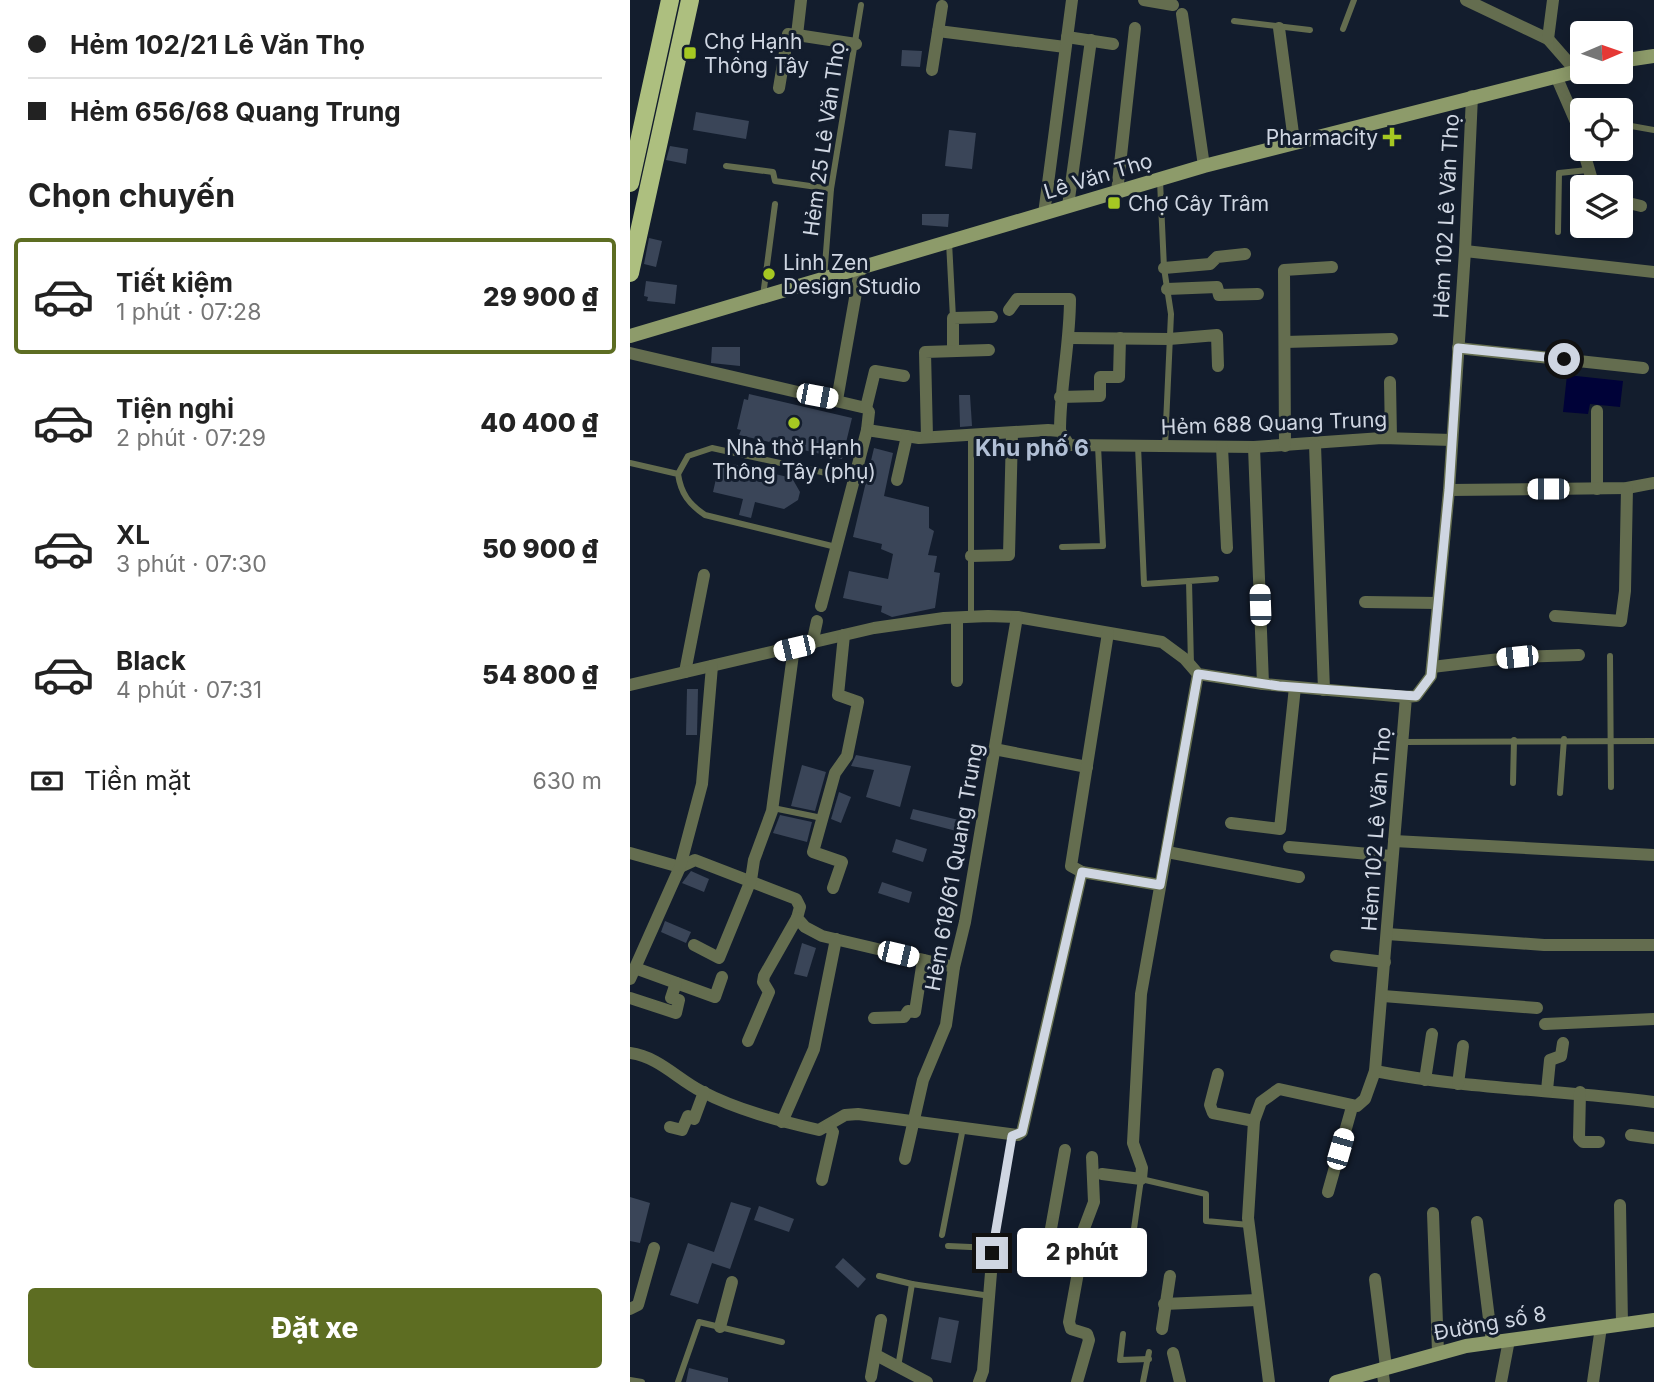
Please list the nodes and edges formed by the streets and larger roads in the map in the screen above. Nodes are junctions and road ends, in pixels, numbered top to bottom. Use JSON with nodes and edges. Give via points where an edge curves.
{"nodes":[{"id":1,"x":670,"y":0,"type":"edge"},
{"id":2,"x":801,"y":0,"type":"edge"},
{"id":3,"x":1072,"y":0,"type":"edge"},
{"id":4,"x":1144,"y":0,"type":"edge"},
{"id":5,"x":1466,"y":0,"type":"edge"},
{"id":6,"x":1553,"y":0,"type":"edge"},
{"id":7,"x":685,"y":1,"type":"edge"},
{"id":8,"x":1487,"y":5,"type":"edge"},
{"id":9,"x":942,"y":6,"type":"dead end"},
{"id":10,"x":1176,"y":6,"type":"edge"},
{"id":11,"x":1135,"y":28,"type":"dead end"},
{"id":12,"x":1279,"y":28,"type":"road end"},
{"id":13,"x":938,"y":31,"type":"junction"},
{"id":14,"x":797,"y":35,"type":"junction"},
{"id":15,"x":1548,"y":39,"type":"junction"},
{"id":16,"x":1091,"y":40,"type":"junction"},
{"id":17,"x":1066,"y":42,"type":"junction"},
{"id":18,"x":856,"y":44,"type":"road end"},
{"id":19,"x":1113,"y":44,"type":"dead end"},
{"id":20,"x":1654,"y":56,"type":"edge"},
{"id":21,"x":1633,"y":59,"type":"edge"},
{"id":22,"x":1570,"y":61,"type":"edge"},
{"id":23,"x":932,"y":70,"type":"dead end"},
{"id":24,"x":1570,"y":72,"type":"edge"},
{"id":25,"x":1556,"y":76,"type":"junction"},
{"id":26,"x":779,"y":88,"type":"dead end"},
{"id":27,"x":1472,"y":96,"type":"junction"},
{"id":28,"x":1570,"y":103,"type":"edge"},
{"id":29,"x":1294,"y":141,"type":"junction"},
{"id":30,"x":634,"y":147,"type":"edge"},
{"id":31,"x":1204,"y":166,"type":"junction"},
{"id":32,"x":630,"y":183,"type":"edge"},
{"id":33,"x":1117,"y":192,"type":"junction"},
{"id":34,"x":1633,"y":204,"type":"edge"},
{"id":35,"x":1068,"y":206,"type":"junction"},
{"id":36,"x":1641,"y":206,"type":"dead end"},
{"id":37,"x":1044,"y":214,"type":"junction"},
{"id":38,"x":1465,"y":251,"type":"junction"},
{"id":39,"x":1245,"y":254,"type":"dead end"},
{"id":40,"x":1332,"y":267,"type":"dead end"},
{"id":41,"x":1164,"y":268,"type":"road end"},
{"id":42,"x":860,"y":270,"type":"junction"},
{"id":43,"x":1654,"y":272,"type":"edge"},
{"id":44,"x":630,"y":274,"type":"edge"},
{"id":45,"x":1167,"y":289,"type":"road end"},
{"id":46,"x":1258,"y":294,"type":"dead end"},
{"id":47,"x":1009,"y":310,"type":"dead end"},
{"id":48,"x":992,"y":317,"type":"dead end"},
{"id":49,"x":630,"y":335,"type":"edge"},
{"id":50,"x":1070,"y":338,"type":"junction"},
{"id":51,"x":1120,"y":338,"type":"junction"},
{"id":52,"x":1392,"y":339,"type":"dead end"},
{"id":53,"x":1285,"y":342,"type":"junction"},
{"id":54,"x":1458,"y":348,"type":"junction"},
{"id":55,"x":953,"y":350,"type":"junction"},
{"id":56,"x":989,"y":350,"type":"dead end"},
{"id":57,"x":630,"y":353,"type":"edge"},
{"id":58,"x":1218,"y":366,"type":"dead end"},
{"id":59,"x":1643,"y":368,"type":"dead end"},
{"id":60,"x":904,"y":376,"type":"dead end"},
{"id":61,"x":1390,"y":382,"type":"dead end"},
{"id":62,"x":1060,"y":397,"type":"junction"},
{"id":63,"x":837,"y":400,"type":"junction"},
{"id":64,"x":866,"y":408,"type":"junction"},
{"id":65,"x":1597,"y":411,"type":"dead end"},
{"id":66,"x":867,"y":430,"type":"junction"},
{"id":67,"x":1060,"y":431,"type":"junction"},
{"id":68,"x":1012,"y":433,"type":"junction"},
{"id":69,"x":906,"y":436,"type":"junction"},
{"id":70,"x":927,"y":437,"type":"junction"},
{"id":71,"x":1391,"y":438,"type":"junction"},
{"id":72,"x":1452,"y":440,"type":"junction"},
{"id":73,"x":1315,"y":444,"type":"junction"},
{"id":74,"x":1285,"y":446,"type":"junction"},
{"id":75,"x":1222,"y":447,"type":"junction"},
{"id":76,"x":1254,"y":447,"type":"junction"},
{"id":77,"x":897,"y":480,"type":"dead end"},
{"id":78,"x":1654,"y":483,"type":"edge"},
{"id":79,"x":1627,"y":488,"type":"junction"},
{"id":80,"x":1597,"y":489,"type":"junction"},
{"id":81,"x":1449,"y":490,"type":"junction"},
{"id":82,"x":1227,"y":548,"type":"dead end"},
{"id":83,"x":971,"y":556,"type":"road end"},
{"id":84,"x":705,"y":575,"type":"dead end"},
{"id":85,"x":1365,"y":601,"type":"dead end"},
{"id":86,"x":1438,"y":603,"type":"junction"},
{"id":87,"x":821,"y":606,"type":"road end"},
{"id":88,"x":1555,"y":616,"type":"dead end"},
{"id":89,"x":1017,"y":617,"type":"junction"},
{"id":90,"x":957,"y":618,"type":"junction"},
{"id":91,"x":817,"y":621,"type":"road end"},
{"id":92,"x":1108,"y":632,"type":"junction"},
{"id":93,"x":844,"y":635,"type":"junction"},
{"id":94,"x":812,"y":643,"type":"junction"},
{"id":95,"x":794,"y":648,"type":"junction"},
{"id":96,"x":1579,"y":655,"type":"dead end"},
{"id":97,"x":712,"y":666,"type":"junction"},
{"id":98,"x":1432,"y":667,"type":"junction"},
{"id":99,"x":1195,"y":671,"type":"junction"},
{"id":100,"x":685,"y":672,"type":"junction"},
{"id":101,"x":957,"y":681,"type":"dead end"},
{"id":102,"x":1263,"y":684,"type":"junction"},
{"id":103,"x":630,"y":685,"type":"edge"},
{"id":104,"x":1295,"y":687,"type":"junction"},
{"id":105,"x":1324,"y":690,"type":"junction"},
{"id":106,"x":1406,"y":697,"type":"junction"},
{"id":107,"x":994,"y":749,"type":"junction"},
{"id":108,"x":1087,"y":767,"type":"junction"},
{"id":109,"x":1231,"y":823,"type":"dead end"},
{"id":110,"x":1394,"y":841,"type":"junction"},
{"id":111,"x":1289,"y":847,"type":"dead end"},
{"id":112,"x":1167,"y":852,"type":"junction"},
{"id":113,"x":630,"y":853,"type":"edge"},
{"id":114,"x":1654,"y":855,"type":"edge"},
{"id":115,"x":1392,"y":856,"type":"junction"},
{"id":116,"x":680,"y":867,"type":"junction"},
{"id":117,"x":1082,"y":872,"type":"junction"},
{"id":118,"x":1299,"y":877,"type":"dead end"},
{"id":119,"x":751,"y":880,"type":"junction"},
{"id":120,"x":1160,"y":885,"type":"junction"},
{"id":121,"x":834,"y":888,"type":"dead end"},
{"id":122,"x":797,"y":918,"type":"junction"},
{"id":123,"x":1387,"y":934,"type":"junction"},
{"id":124,"x":836,"y":939,"type":"junction"},
{"id":125,"x":694,"y":945,"type":"dead end"},
{"id":126,"x":1654,"y":945,"type":"edge"},
{"id":127,"x":1336,"y":956,"type":"dead end"},
{"id":128,"x":923,"y":960,"type":"junction"},
{"id":129,"x":1385,"y":962,"type":"junction"},
{"id":130,"x":954,"y":967,"type":"junction"},
{"id":131,"x":633,"y":974,"type":"edge"},
{"id":132,"x":722,"y":977,"type":"dead end"},
{"id":133,"x":676,"y":983,"type":"junction"},
{"id":134,"x":1383,"y":996,"type":"junction"},
{"id":135,"x":630,"y":998,"type":"edge"},
{"id":136,"x":1537,"y":1008,"type":"dead end"},
{"id":137,"x":874,"y":1018,"type":"dead end"},
{"id":138,"x":1654,"y":1019,"type":"edge"},
{"id":139,"x":1545,"y":1024,"type":"dead end"},
{"id":140,"x":1432,"y":1034,"type":"dead end"},
{"id":141,"x":748,"y":1041,"type":"dead end"},
{"id":142,"x":1563,"y":1043,"type":"dead end"},
{"id":143,"x":1463,"y":1046,"type":"dead end"},
{"id":144,"x":630,"y":1053,"type":"edge"},
{"id":145,"x":1375,"y":1071,"type":"junction"},
{"id":146,"x":1218,"y":1074,"type":"dead end"},
{"id":147,"x":1425,"y":1080,"type":"junction"},
{"id":148,"x":1458,"y":1084,"type":"junction"},
{"id":149,"x":1547,"y":1090,"type":"junction"},
{"id":150,"x":704,"y":1092,"type":"junction"},
{"id":151,"x":1580,"y":1092,"type":"junction"},
{"id":152,"x":1654,"y":1102,"type":"edge"},
{"id":153,"x":1352,"y":1107,"type":"junction"},
{"id":154,"x":915,"y":1120,"type":"junction"},
{"id":155,"x":1254,"y":1121,"type":"junction"},
{"id":156,"x":782,"y":1122,"type":"junction"},
{"id":157,"x":828,"y":1126,"type":"junction"},
{"id":158,"x":670,"y":1127,"type":"dead end"},
{"id":159,"x":1631,"y":1135,"type":"dead end"},
{"id":160,"x":1654,"y":1138,"type":"edge"},
{"id":161,"x":1599,"y":1142,"type":"dead end"},
{"id":162,"x":1065,"y":1150,"type":"dead end"},
{"id":163,"x":1092,"y":1157,"type":"dead end"},
{"id":164,"x":905,"y":1158,"type":"dead end"},
{"id":165,"x":1102,"y":1174,"type":"dead end"},
{"id":166,"x":822,"y":1180,"type":"dead end"},
{"id":167,"x":1328,"y":1192,"type":"dead end"},
{"id":168,"x":1620,"y":1205,"type":"dead end"},
{"id":169,"x":1433,"y":1213,"type":"dead end"},
{"id":170,"x":1477,"y":1222,"type":"dead end"},
{"id":171,"x":654,"y":1248,"type":"dead end"},
{"id":172,"x":993,"y":1248,"type":"road end"},
{"id":173,"x":1041,"y":1250,"type":"road end"},
{"id":174,"x":1170,"y":1276,"type":"dead end"},
{"id":175,"x":1375,"y":1279,"type":"dead end"},
{"id":176,"x":732,"y":1282,"type":"dead end"},
{"id":177,"x":1257,"y":1300,"type":"junction"},
{"id":178,"x":1164,"y":1304,"type":"junction"},
{"id":179,"x":630,"y":1310,"type":"edge"},
{"id":180,"x":881,"y":1320,"type":"dead end"},
{"id":181,"x":1654,"y":1320,"type":"edge"},
{"id":182,"x":1622,"y":1324,"type":"junction"},
{"id":183,"x":719,"y":1327,"type":"road end"},
{"id":184,"x":1601,"y":1327,"type":"junction"},
{"id":185,"x":1162,"y":1329,"type":"dead end"},
{"id":186,"x":1509,"y":1340,"type":"junction"},
{"id":187,"x":1492,"y":1343,"type":"junction"},
{"id":188,"x":1437,"y":1352,"type":"junction"},
{"id":189,"x":1174,"y":1353,"type":"dead end"},
{"id":190,"x":876,"y":1355,"type":"junction"},
{"id":191,"x":1384,"y":1372,"type":"edge"},
{"id":192,"x":871,"y":1377,"type":"dead end"},
{"id":193,"x":927,"y":1382,"type":"edge"},
{"id":194,"x":979,"y":1382,"type":"edge"},
{"id":195,"x":1077,"y":1382,"type":"edge"},
{"id":196,"x":1180,"y":1382,"type":"edge"},
{"id":197,"x":1269,"y":1382,"type":"edge"},
{"id":198,"x":1336,"y":1382,"type":"edge"},
{"id":199,"x":1501,"y":1382,"type":"edge"},
{"id":200,"x":1593,"y":1382,"type":"edge"}],
"edges":[{"from":1,"to":30,"type":"main road"},
{"from":2,"to":14,"type":"street"},
{"from":3,"to":17,"type":"street"},
{"from":4,"to":10,"type":"street"},
{"from":5,"to":8,"type":"street"},
{"from":6,"to":15,"type":"street"},
{"from":7,"to":44,"type":"main road"},
{"from":8,"to":15,"type":"street"},
{"from":9,"to":13,"type":"street"},
{"from":10,"to":31,"type":"street"},
{"from":11,"to":33,"type":"street"},
{"from":12,"to":29,"type":"street"},
{"from":13,"to":17,"type":"street"},
{"from":13,"to":23,"type":"street"},
{"from":14,"to":18,"type":"street"},
{"from":14,"to":26,"type":"street","via":[[788,34]]},
{"from":15,"to":22,"type":"street"},
{"from":16,"to":17,"type":"street"},
{"from":16,"to":19,"type":"street"},
{"from":16,"to":35,"type":"street"},
{"from":17,"to":37,"type":"street"},
{"from":20,"to":21,"type":"main road"},
{"from":24,"to":25,"type":"main road","name":"Lê Văn Thọ"},
{"from":25,"to":27,"type":"main road","name":"Lê Văn Thọ"},
{"from":25,"to":28,"type":"street"},
{"from":27,"to":29,"type":"main road","name":"Lê Văn Thọ"},
{"from":27,"to":38,"type":"street","name":"Hẻm 102 Lê Văn Thọ"},
{"from":29,"to":31,"type":"main road","name":"Lê Văn Thọ"},
{"from":30,"to":32,"type":"main road"},
{"from":31,"to":33,"type":"main road","name":"Lê Văn Thọ"},
{"from":33,"to":35,"type":"main road","name":"Lê Văn Thọ"},
{"from":34,"to":36,"type":"street"},
{"from":35,"to":37,"type":"main road","name":"Lê Văn Thọ"},
{"from":37,"to":42,"type":"main road","name":"Lê Văn Thọ"},
{"from":38,"to":43,"type":"street"},
{"from":38,"to":54,"type":"street","name":"Hẻm 102 Lê Văn Thọ"},
{"from":39,"to":41,"type":"street","via":[[1217,257],[1210,264]]},
{"from":40,"to":53,"type":"street","via":[[1284,270]]},
{"from":42,"to":49,"type":"main road","name":"Lê Văn Thọ"},
{"from":42,"to":63,"type":"street"},
{"from":45,"to":46,"type":"street","via":[[1217,287],[1219,295]]},
{"from":47,"to":50,"type":"street","via":[[1017,299],[1070,299]]},
{"from":48,"to":55,"type":"street","via":[[953,318]]},
{"from":50,"to":51,"type":"street"},
{"from":50,"to":62,"type":"street"},
{"from":51,"to":58,"type":"street","via":[[1217,335]]},
{"from":51,"to":62,"type":"street","via":[[1119,377],[1100,377],[1100,396]]},
{"from":52,"to":53,"type":"street"},
{"from":53,"to":74,"type":"street"},
{"from":54,"to":59,"type":"street"},
{"from":54,"to":72,"type":"street","name":"Hẻm 102 Lê Văn Thọ"},
{"from":55,"to":56,"type":"street"},
{"from":55,"to":70,"type":"street","via":[[925,352]]},
{"from":57,"to":63,"type":"street"},
{"from":60,"to":64,"type":"street","via":[[875,371]]},
{"from":61,"to":71,"type":"street"},
{"from":62,"to":67,"type":"street"},
{"from":63,"to":64,"type":"street"},
{"from":64,"to":66,"type":"street"},
{"from":65,"to":80,"type":"street"},
{"from":66,"to":69,"type":"street"},
{"from":66,"to":87,"type":"street"},
{"from":67,"to":68,"type":"street"},
{"from":67,"to":75,"type":"street","name":"Hẻm 688 Quang Trung","via":[[1069,445]]},
{"from":68,"to":70,"type":"street"},
{"from":68,"to":83,"type":"street","via":[[1009,555]]},
{"from":69,"to":70,"type":"street"},
{"from":69,"to":77,"type":"street"},
{"from":71,"to":72,"type":"street","name":"Hẻm 688 Quang Trung"},
{"from":71,"to":73,"type":"street","name":"Hẻm 688 Quang Trung"},
{"from":72,"to":81,"type":"street","name":"Hẻm 102 Lê Văn Thọ"},
{"from":73,"to":74,"type":"street","name":"Hẻm 688 Quang Trung"},
{"from":73,"to":105,"type":"street"},
{"from":74,"to":76,"type":"street","name":"Hẻm 688 Quang Trung"},
{"from":75,"to":76,"type":"street","name":"Hẻm 688 Quang Trung"},
{"from":75,"to":82,"type":"street"},
{"from":76,"to":102,"type":"street"},
{"from":78,"to":79,"type":"street"},
{"from":79,"to":80,"type":"street"},
{"from":79,"to":88,"type":"street","via":[[1620,621]]},
{"from":80,"to":81,"type":"street"},
{"from":81,"to":86,"type":"street","name":"Hẻm 102 Lê Văn Thọ"},
{"from":84,"to":100,"type":"street"},
{"from":85,"to":86,"type":"street"},
{"from":86,"to":98,"type":"street","name":"Hẻm 102 Lê Văn Thọ"},
{"from":89,"to":90,"type":"street"},
{"from":89,"to":92,"type":"street"},
{"from":89,"to":107,"type":"street","name":"Hẻm 618/61 Quang Trung"},
{"from":90,"to":93,"type":"street"},
{"from":90,"to":101,"type":"street"},
{"from":91,"to":94,"type":"street"},
{"from":92,"to":99,"type":"street","via":[[1162,642]]},
{"from":92,"to":108,"type":"street"},
{"from":93,"to":94,"type":"street"},
{"from":93,"to":121,"type":"street","via":[[838,695],[858,702],[846,756],[835,773],[813,852],[842,862]]},
{"from":94,"to":95,"type":"street"},
{"from":95,"to":97,"type":"street"},
{"from":95,"to":119,"type":"street","via":[[773,808]]},
{"from":96,"to":98,"type":"street"},
{"from":97,"to":100,"type":"street"},
{"from":97,"to":116,"type":"street","via":[[702,784]]},
{"from":98,"to":106,"type":"street","name":"Hẻm 102 Lê Văn Thọ","via":[[1423,689]]},
{"from":99,"to":102,"type":"street"},
{"from":99,"to":112,"type":"street"},
{"from":100,"to":103,"type":"street"},
{"from":102,"to":104,"type":"street"},
{"from":104,"to":105,"type":"street"},
{"from":104,"to":109,"type":"street","via":[[1280,829]]},
{"from":105,"to":106,"type":"street"},
{"from":106,"to":110,"type":"street","name":"Hẻm 102 Lê Văn Thọ"},
{"from":107,"to":108,"type":"street"},
{"from":107,"to":130,"type":"street","name":"Hẻm 618/61 Quang Trung"},
{"from":108,"to":117,"type":"street","via":[[1071,866]]},
{"from":110,"to":114,"type":"street"},
{"from":110,"to":115,"type":"street","name":"Hẻm 102 Lê Văn Thọ"},
{"from":111,"to":115,"type":"street"},
{"from":112,"to":118,"type":"street"},
{"from":112,"to":120,"type":"street"},
{"from":113,"to":116,"type":"street"},
{"from":115,"to":123,"type":"street","name":"Hẻm 102 Lê Văn Thọ"},
{"from":116,"to":119,"type":"street","via":[[695,860]]},
{"from":116,"to":131,"type":"street"},
{"from":117,"to":120,"type":"street"},
{"from":117,"to":154,"type":"street","via":[[1022,1132],[1012,1136]]},
{"from":119,"to":122,"type":"street","via":[[796,899],[800,907]]},
{"from":119,"to":125,"type":"street","via":[[719,958]]},
{"from":120,"to":165,"type":"street","via":[[1141,994],[1133,1143],[1141,1179]]},
{"from":122,"to":124,"type":"street","via":[[806,928]]},
{"from":122,"to":141,"type":"street","via":[[764,976],[768,992]]},
{"from":123,"to":126,"type":"street","via":[[1544,945]]},
{"from":123,"to":129,"type":"street","name":"Hẻm 102 Lê Văn Thọ"},
{"from":124,"to":128,"type":"street"},
{"from":124,"to":156,"type":"street","via":[[814,1049]]},
{"from":127,"to":129,"type":"street"},
{"from":128,"to":130,"type":"street"},
{"from":128,"to":137,"type":"street","via":[[915,1013]]},
{"from":129,"to":134,"type":"street","name":"Hẻm 102 Lê Văn Thọ"},
{"from":130,"to":154,"type":"street","name":"Hẻm 618/61 Quang Trung","via":[[947,1025],[923,1080]]},
{"from":131,"to":133,"type":"street"},
{"from":132,"to":133,"type":"street","via":[[715,997]]},
{"from":133,"to":135,"type":"street","via":[[671,998],[679,1000],[676,1013]]},
{"from":134,"to":136,"type":"street"},
{"from":134,"to":145,"type":"street","name":"Hẻm 102 Lê Văn Thọ"},
{"from":138,"to":139,"type":"street"},
{"from":140,"to":147,"type":"street"},
{"from":142,"to":149,"type":"street","via":[[1561,1057],[1550,1059]]},
{"from":143,"to":148,"type":"street"},
{"from":144,"to":150,"type":"street","via":[[648,1056]]},
{"from":145,"to":147,"type":"street"},
{"from":145,"to":153,"type":"street","name":"Hẻm 102 Lê Văn Thọ","via":[[1365,1098]]},
{"from":146,"to":155,"type":"street","via":[[1210,1105],[1213,1113]]},
{"from":147,"to":148,"type":"street"},
{"from":148,"to":149,"type":"street"},
{"from":149,"to":151,"type":"street"},
{"from":150,"to":156,"type":"street"},
{"from":150,"to":158,"type":"street","via":[[694,1119],[688,1116],[682,1129]]},
{"from":151,"to":152,"type":"street"},
{"from":151,"to":161,"type":"street","via":[[1579,1138]]},
{"from":153,"to":155,"type":"street","via":[[1279,1089],[1261,1102]]},
{"from":153,"to":167,"type":"street"},
{"from":154,"to":157,"type":"street","via":[[845,1115]]},
{"from":154,"to":164,"type":"street","name":"Hẻm 618/61 Quang Trung"},
{"from":155,"to":177,"type":"street","via":[[1249,1224]]},
{"from":156,"to":157,"type":"street","via":[[820,1130]]},
{"from":157,"to":166,"type":"street","via":[[833,1132]]},
{"from":159,"to":160,"type":"street"},
{"from":162,"to":173,"type":"street"},
{"from":163,"to":195,"type":"street","via":[[1094,1202],[1077,1256],[1069,1322],[1071,1329],[1087,1334],[1089,1340]]},
{"from":168,"to":182,"type":"street"},
{"from":169,"to":188,"type":"street"},
{"from":170,"to":187,"type":"street"},
{"from":171,"to":179,"type":"street","via":[[638,1305]]},
{"from":172,"to":194,"type":"street","via":[[984,1371]]},
{"from":174,"to":178,"type":"street"},
{"from":175,"to":191,"type":"street"},
{"from":176,"to":183,"type":"street"},
{"from":177,"to":178,"type":"street"},
{"from":177,"to":197,"type":"street"},
{"from":178,"to":185,"type":"street"},
{"from":180,"to":190,"type":"street"},
{"from":181,"to":182,"type":"main road","name":"Đường số 8"},
{"from":182,"to":184,"type":"main road","name":"Đường số 8"},
{"from":184,"to":186,"type":"main road","name":"Đường số 8"},
{"from":184,"to":200,"type":"street"},
{"from":186,"to":187,"type":"main road","name":"Đường số 8"},
{"from":186,"to":199,"type":"street"},
{"from":187,"to":188,"type":"main road","name":"Đường số 8"},
{"from":188,"to":191,"type":"main road","name":"Đường số 8"},
{"from":189,"to":196,"type":"street"},
{"from":190,"to":192,"type":"street"},
{"from":190,"to":193,"type":"street"},
{"from":191,"to":198,"type":"main road","name":"Đường số 8"}]}
